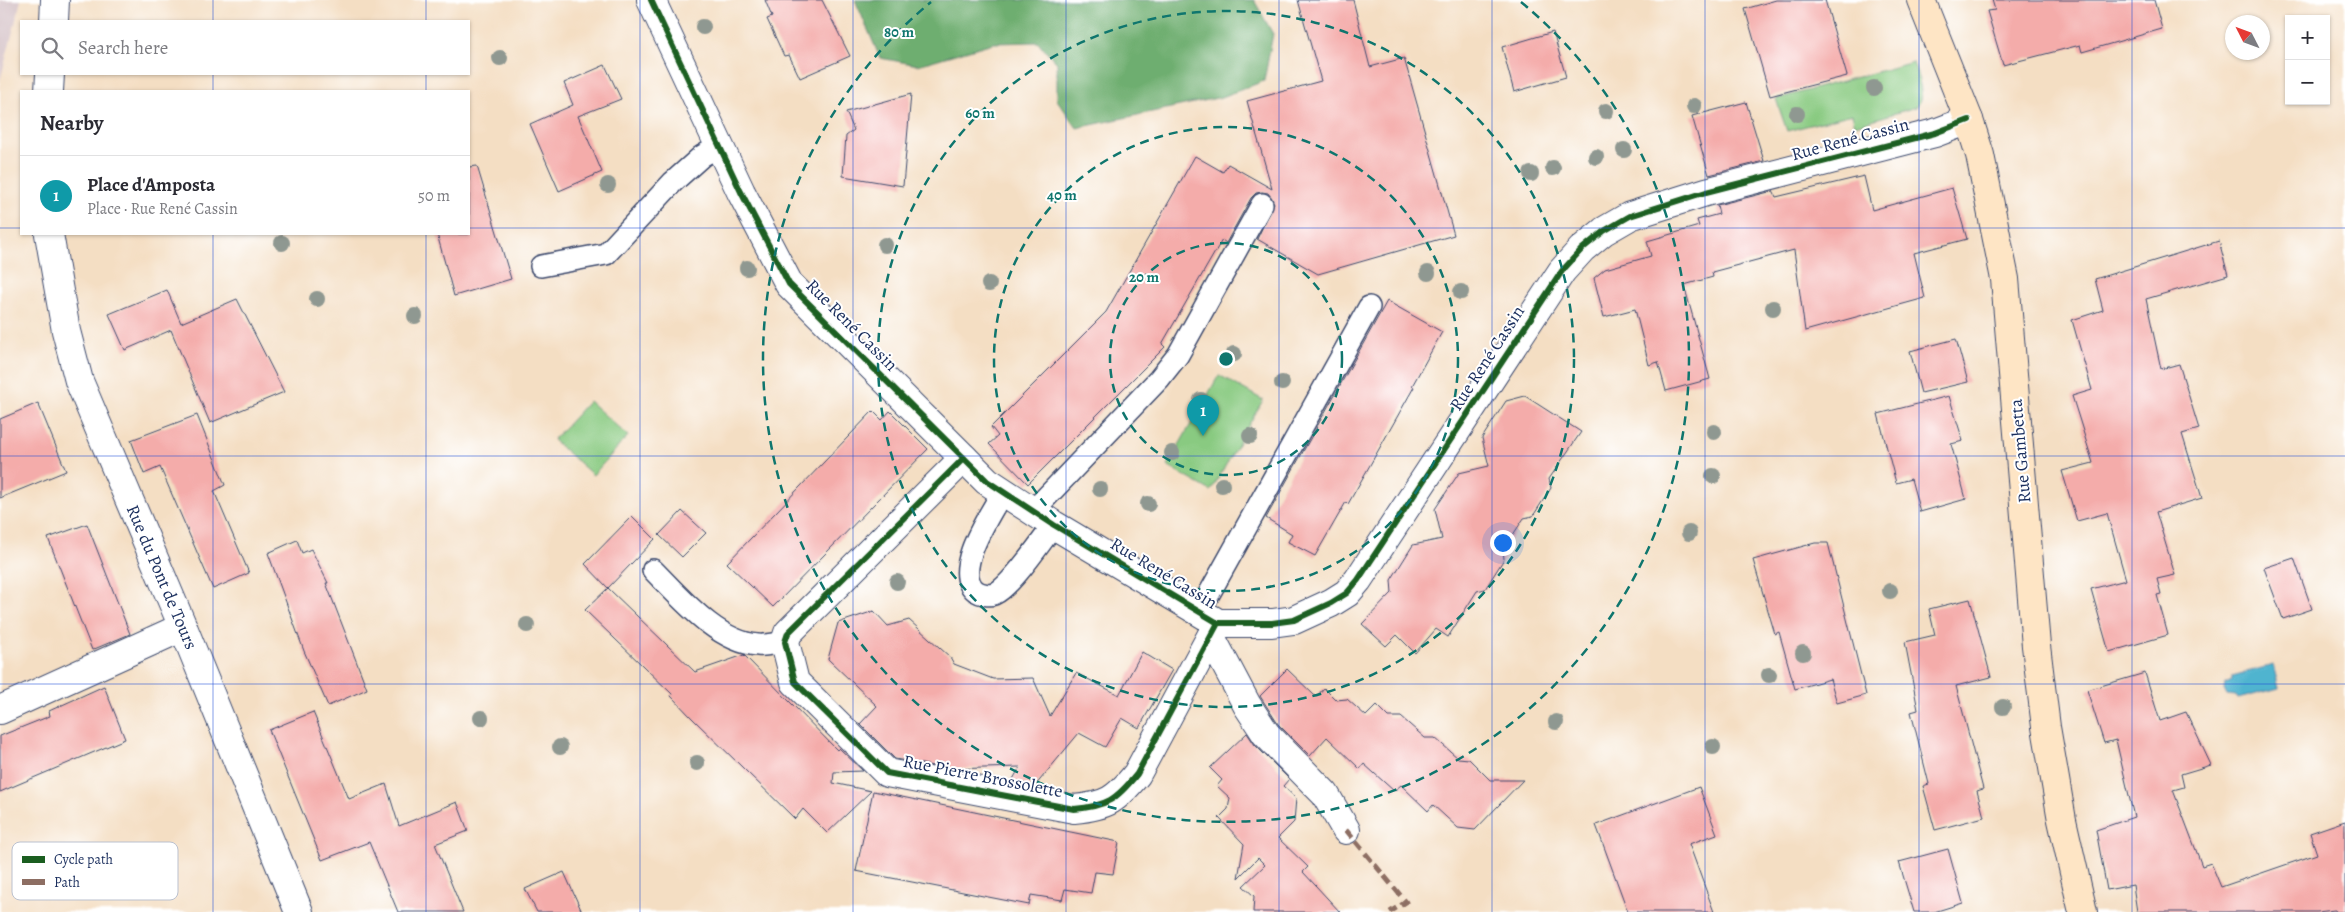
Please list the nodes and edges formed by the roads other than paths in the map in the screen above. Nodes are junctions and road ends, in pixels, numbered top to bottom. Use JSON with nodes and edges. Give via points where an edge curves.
{"nodes":[{"id":1,"x":55,"y":0,"type":"edge"},
{"id":2,"x":651,"y":0,"type":"edge"},
{"id":3,"x":1921,"y":0,"type":"edge"},
{"id":4,"x":54,"y":20,"type":"edge"},
{"id":5,"x":50,"y":75,"type":"edge"},
{"id":6,"x":49,"y":90,"type":"edge"},
{"id":7,"x":1969,"y":120,"type":"junction"},
{"id":8,"x":719,"y":146,"type":"junction"},
{"id":9,"x":1262,"y":204,"type":"dead end"},
{"id":10,"x":49,"y":235,"type":"edge"},
{"id":11,"x":541,"y":266,"type":"dead end"},
{"id":12,"x":1369,"y":306,"type":"dead end"},
{"id":13,"x":964,"y":458,"type":"junction"},
{"id":14,"x":1003,"y":491,"type":"junction"},
{"id":15,"x":1043,"y":518,"type":"junction"},
{"id":16,"x":652,"y":570,"type":"dead end"},
{"id":17,"x":1210,"y":624,"type":"junction"},
{"id":18,"x":183,"y":626,"type":"junction"},
{"id":19,"x":785,"y":642,"type":"junction"},
{"id":20,"x":0,"y":710,"type":"edge"},
{"id":21,"x":1346,"y":830,"type":"dead end"},
{"id":22,"x":299,"y":912,"type":"edge"},
{"id":23,"x":2083,"y":912,"type":"edge"}],
"edges":[{"from":1,"to":4,"type":"street"},
{"from":2,"to":8,"type":"street","name":"Rue René Cassin"},
{"from":3,"to":7,"type":"main road","name":"Rue Gambetta"},
{"from":5,"to":6,"type":"street"},
{"from":7,"to":17,"type":"street","name":"Rue René Cassin","via":[[1696,195],[1630,216],[1604,231],[1562,270],[1347,593],[1294,620],[1272,624]]},
{"from":7,"to":23,"type":"main road","name":"Rue Gambetta","via":[[1980,155],[2005,279],[2036,646],[2062,820]]},
{"from":8,"to":11,"type":"lane","via":[[702,156],[673,182],[606,254]]},
{"from":8,"to":13,"type":"street","name":"Rue René Cassin","via":[[789,284]]},
{"from":9,"to":15,"type":"lane","via":[[1178,355]]},
{"from":10,"to":18,"type":"street","name":"Rue du Pont de Tours","via":[[66,330],[79,381]]},
{"from":12,"to":17,"type":"lane"},
{"from":13,"to":14,"type":"street","name":"Rue René Cassin"},
{"from":13,"to":19,"type":"street","via":[[788,633]]},
{"from":14,"to":15,"type":"street","name":"Rue René Cassin"},
{"from":14,"to":15,"type":"lane","via":[[971,551],[967,569],[976,590],[994,594],[1006,585]]},
{"from":15,"to":17,"type":"street","name":"Rue René Cassin"},
{"from":16,"to":19,"type":"lane","via":[[705,621],[728,635],[759,646]]},
{"from":17,"to":19,"type":"street","name":"Rue Pierre Brossolette","via":[[1137,774],[1123,791],[1103,805],[1074,809],[887,773],[795,682]]},
{"from":17,"to":21,"type":"street","via":[[1247,705],[1266,734],[1325,794]]},
{"from":18,"to":20,"type":"street"},
{"from":18,"to":22,"type":"street","name":"Rue du Pont de Tours"}]}
